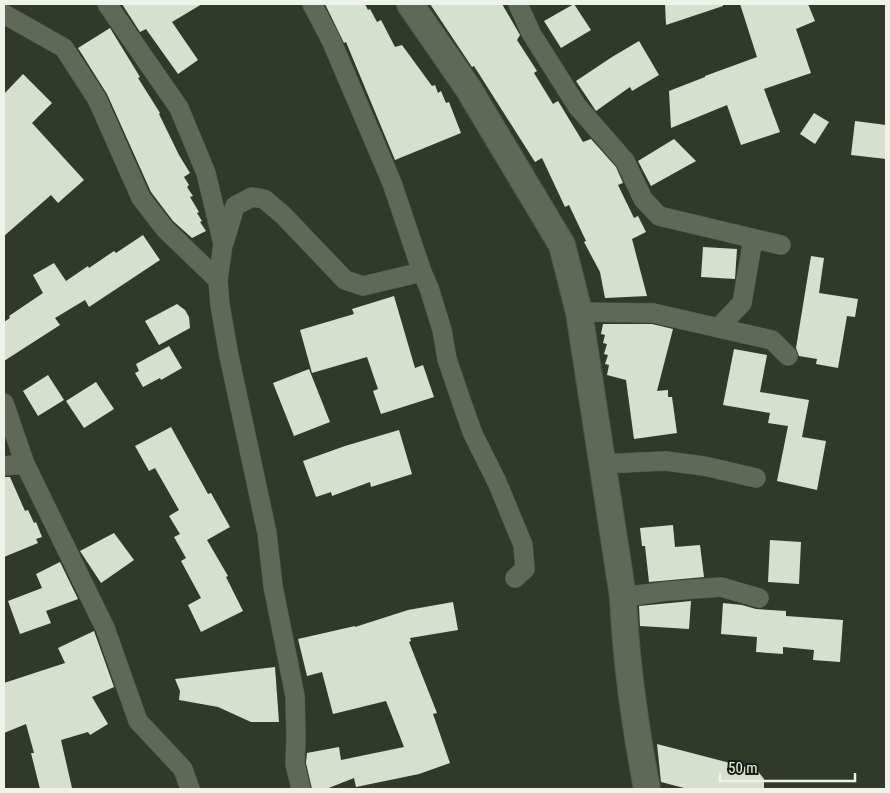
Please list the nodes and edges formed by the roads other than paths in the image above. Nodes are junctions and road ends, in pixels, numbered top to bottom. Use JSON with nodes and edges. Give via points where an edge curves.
{"nodes":[{"id":1,"x":107,"y":4,"type":"edge"},
{"id":2,"x":312,"y":4,"type":"edge"},
{"id":3,"x":410,"y":4,"type":"edge"},
{"id":4,"x":518,"y":4,"type":"edge"},
{"id":5,"x":4,"y":14,"type":"edge"},
{"id":6,"x":753,"y":238,"type":"junction"},
{"id":7,"x":223,"y":244,"type":"junction"},
{"id":8,"x":781,"y":245,"type":"dead end"},
{"id":9,"x":422,"y":272,"type":"junction"},
{"id":10,"x":218,"y":280,"type":"junction"},
{"id":11,"x":579,"y":312,"type":"junction"},
{"id":12,"x":718,"y":328,"type":"junction"},
{"id":13,"x":788,"y":356,"type":"dead end"},
{"id":14,"x":4,"y":402,"type":"edge"},
{"id":15,"x":25,"y":464,"type":"junction"},
{"id":16,"x":601,"y":464,"type":"junction"},
{"id":17,"x":4,"y":466,"type":"edge"},
{"id":18,"x":756,"y":478,"type":"dead end"},
{"id":19,"x":515,"y":578,"type":"dead end"},
{"id":20,"x":623,"y":597,"type":"junction"},
{"id":21,"x":760,"y":598,"type":"dead end"},
{"id":22,"x":190,"y":789,"type":"edge"},
{"id":23,"x":301,"y":789,"type":"edge"},
{"id":24,"x":646,"y":789,"type":"edge"}],
"edges":[{"from":1,"to":7,"type":"street","via":[[179,108],[206,172]]},
{"from":2,"to":9,"type":"street","via":[[331,40],[392,183]]},
{"from":3,"to":11,"type":"main road","via":[[468,88],[562,245]]},
{"from":4,"to":6,"type":"street","via":[[531,33],[577,106],[625,160],[643,199],[659,216]]},
{"from":5,"to":10,"type":"street","via":[[64,48],[97,99],[141,198],[165,229]]},
{"from":6,"to":8,"type":"street"},
{"from":6,"to":12,"type":"street","via":[[742,302]]},
{"from":7,"to":9,"type":"street","via":[[235,206],[252,197],[264,199],[284,215],[346,280],[363,286]]},
{"from":7,"to":10,"type":"street"},
{"from":9,"to":19,"type":"street","via":[[470,425],[523,545],[525,569]]},
{"from":10,"to":23,"type":"street","via":[[229,356],[267,533],[273,586],[295,696],[295,764]]},
{"from":11,"to":12,"type":"street","via":[[653,313]]},
{"from":11,"to":16,"type":"main road"},
{"from":12,"to":13,"type":"street","via":[[772,340]]},
{"from":14,"to":15,"type":"street"},
{"from":15,"to":17,"type":"street"},
{"from":15,"to":22,"type":"street","via":[[105,628],[138,721],[183,769]]},
{"from":16,"to":18,"type":"street","via":[[665,461]]},
{"from":16,"to":20,"type":"main road"},
{"from":20,"to":21,"type":"street","via":[[721,587]]},
{"from":20,"to":24,"type":"main road","via":[[624,631]]}]}
